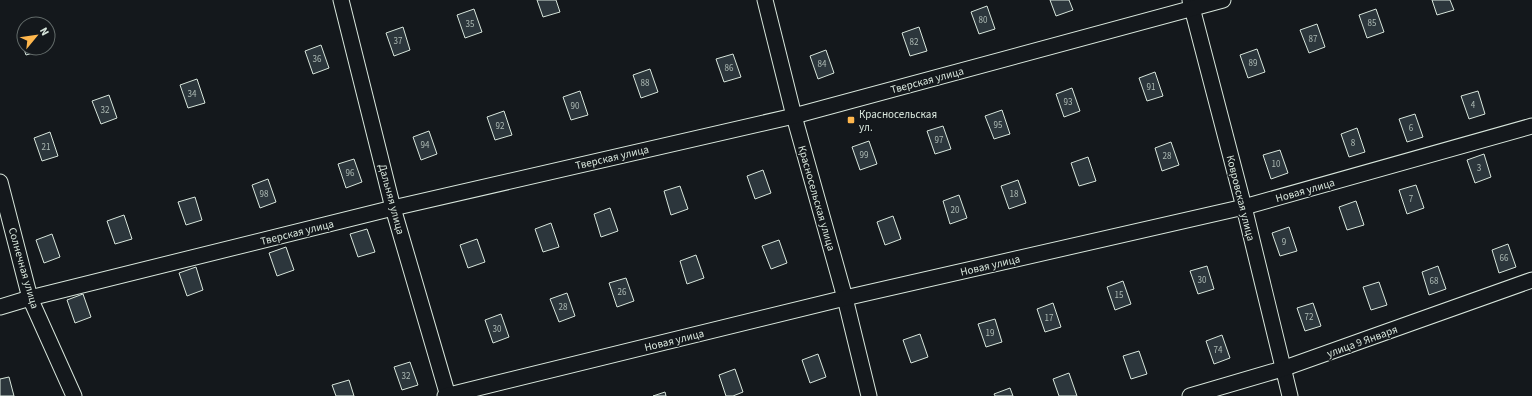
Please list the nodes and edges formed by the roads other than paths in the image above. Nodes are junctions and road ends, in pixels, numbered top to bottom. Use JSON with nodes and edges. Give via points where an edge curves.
{"nodes":[{"id":1,"x":341,"y":0,"type":"edge"},
{"id":2,"x":765,"y":0,"type":"edge"},
{"id":3,"x":1223,"y":0,"type":"edge"},
{"id":4,"x":1192,"y":4,"type":"edge"},
{"id":5,"x":794,"y":116,"type":"junction"},
{"id":6,"x":1532,"y":126,"type":"edge"},
{"id":7,"x":0,"y":182,"type":"edge"},
{"id":8,"x":393,"y":208,"type":"junction"},
{"id":9,"x":1244,"y":208,"type":"junction"},
{"id":10,"x":1532,"y":280,"type":"edge"},
{"id":11,"x":30,"y":298,"type":"junction"},
{"id":12,"x":845,"y":298,"type":"junction"},
{"id":13,"x":0,"y":307,"type":"edge"},
{"id":14,"x":1282,"y":369,"type":"junction"},
{"id":15,"x":74,"y":396,"type":"edge"},
{"id":16,"x":447,"y":396,"type":"edge"},
{"id":17,"x":869,"y":396,"type":"edge"},
{"id":18,"x":1190,"y":396,"type":"edge"},
{"id":19,"x":1290,"y":396,"type":"edge"}],
"edges":[{"from":1,"to":8,"type":"street","name":"Дальняя улица"},
{"from":2,"to":5,"type":"street","name":"Красносельская улица"},
{"from":3,"to":4,"type":"street","name":"Тверская улица"},
{"from":4,"to":5,"type":"street","name":"Тверская улица"},
{"from":4,"to":9,"type":"street","name":"Ковровская улица"},
{"from":5,"to":8,"type":"street","name":"Тверская улица"},
{"from":5,"to":12,"type":"street","name":"Красносельская улица"},
{"from":6,"to":9,"type":"street","name":"Новая улица"},
{"from":7,"to":11,"type":"street","name":"Солнечная улица"},
{"from":8,"to":11,"type":"street","name":"Тверская улица"},
{"from":8,"to":16,"type":"street","name":"Дальняя улица"},
{"from":9,"to":12,"type":"street","name":"Новая улица"},
{"from":9,"to":14,"type":"street","name":"Ковровская улица"},
{"from":10,"to":14,"type":"street","name":"улица 9 Января"},
{"from":11,"to":13,"type":"street","name":"Тверская улица"},
{"from":11,"to":15,"type":"street","name":"Солнечная улица"},
{"from":12,"to":16,"type":"street","name":"Новая улица"},
{"from":12,"to":17,"type":"street","name":"Красносельская улица"},
{"from":14,"to":18,"type":"street","name":"улица 9 Января"},
{"from":14,"to":19,"type":"street","name":"Ковровская улица"}]}
